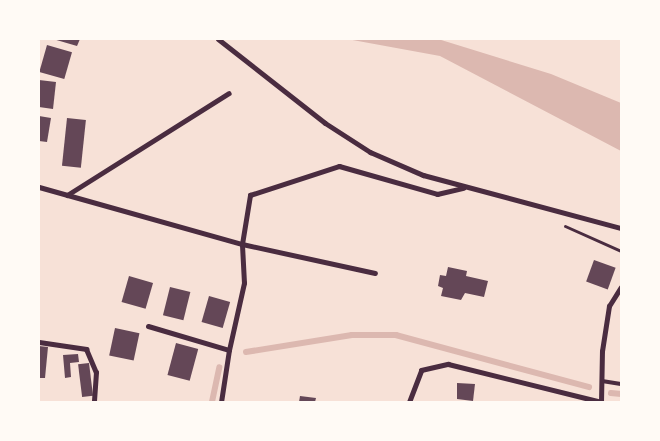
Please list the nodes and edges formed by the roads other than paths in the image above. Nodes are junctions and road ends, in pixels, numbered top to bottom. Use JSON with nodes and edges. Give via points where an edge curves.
{"nodes":[{"id":1,"x":218,"y":39,"type":"edge"},
{"id":2,"x":228,"y":93,"type":"dead end"},
{"id":3,"x":39,"y":187,"type":"edge"},
{"id":4,"x":466,"y":187,"type":"junction"},
{"id":5,"x":67,"y":195,"type":"junction"},
{"id":6,"x":621,"y":228,"type":"edge"},
{"id":7,"x":242,"y":244,"type":"junction"},
{"id":8,"x":375,"y":273,"type":"dead end"},
{"id":9,"x":621,"y":287,"type":"edge"},
{"id":10,"x":148,"y":326,"type":"dead end"},
{"id":11,"x":39,"y":342,"type":"edge"},
{"id":12,"x":228,"y":350,"type":"junction"},
{"id":13,"x":602,"y":381,"type":"junction"},
{"id":14,"x":621,"y":384,"type":"edge"},
{"id":15,"x":94,"y":402,"type":"edge"},
{"id":16,"x":221,"y":402,"type":"edge"},
{"id":17,"x":409,"y":402,"type":"edge"},
{"id":18,"x":601,"y":402,"type":"edge"}],
"edges":[{"from":1,"to":4,"type":"street","via":[[325,123],[370,152],[422,175]]},
{"from":2,"to":5,"type":"street"},
{"from":3,"to":5,"type":"street"},
{"from":4,"to":6,"type":"street"},
{"from":4,"to":7,"type":"street","via":[[437,194],[339,166],[250,195]]},
{"from":5,"to":7,"type":"street"},
{"from":7,"to":8,"type":"street"},
{"from":7,"to":12,"type":"street","via":[[244,282]]},
{"from":9,"to":13,"type":"street","via":[[609,306],[602,351]]},
{"from":10,"to":12,"type":"street"},
{"from":11,"to":15,"type":"street","via":[[86,349],[96,372]]},
{"from":12,"to":16,"type":"street"},
{"from":13,"to":14,"type":"lane"},
{"from":13,"to":18,"type":"street"},
{"from":17,"to":18,"type":"street","via":[[421,370],[448,364]]}]}
